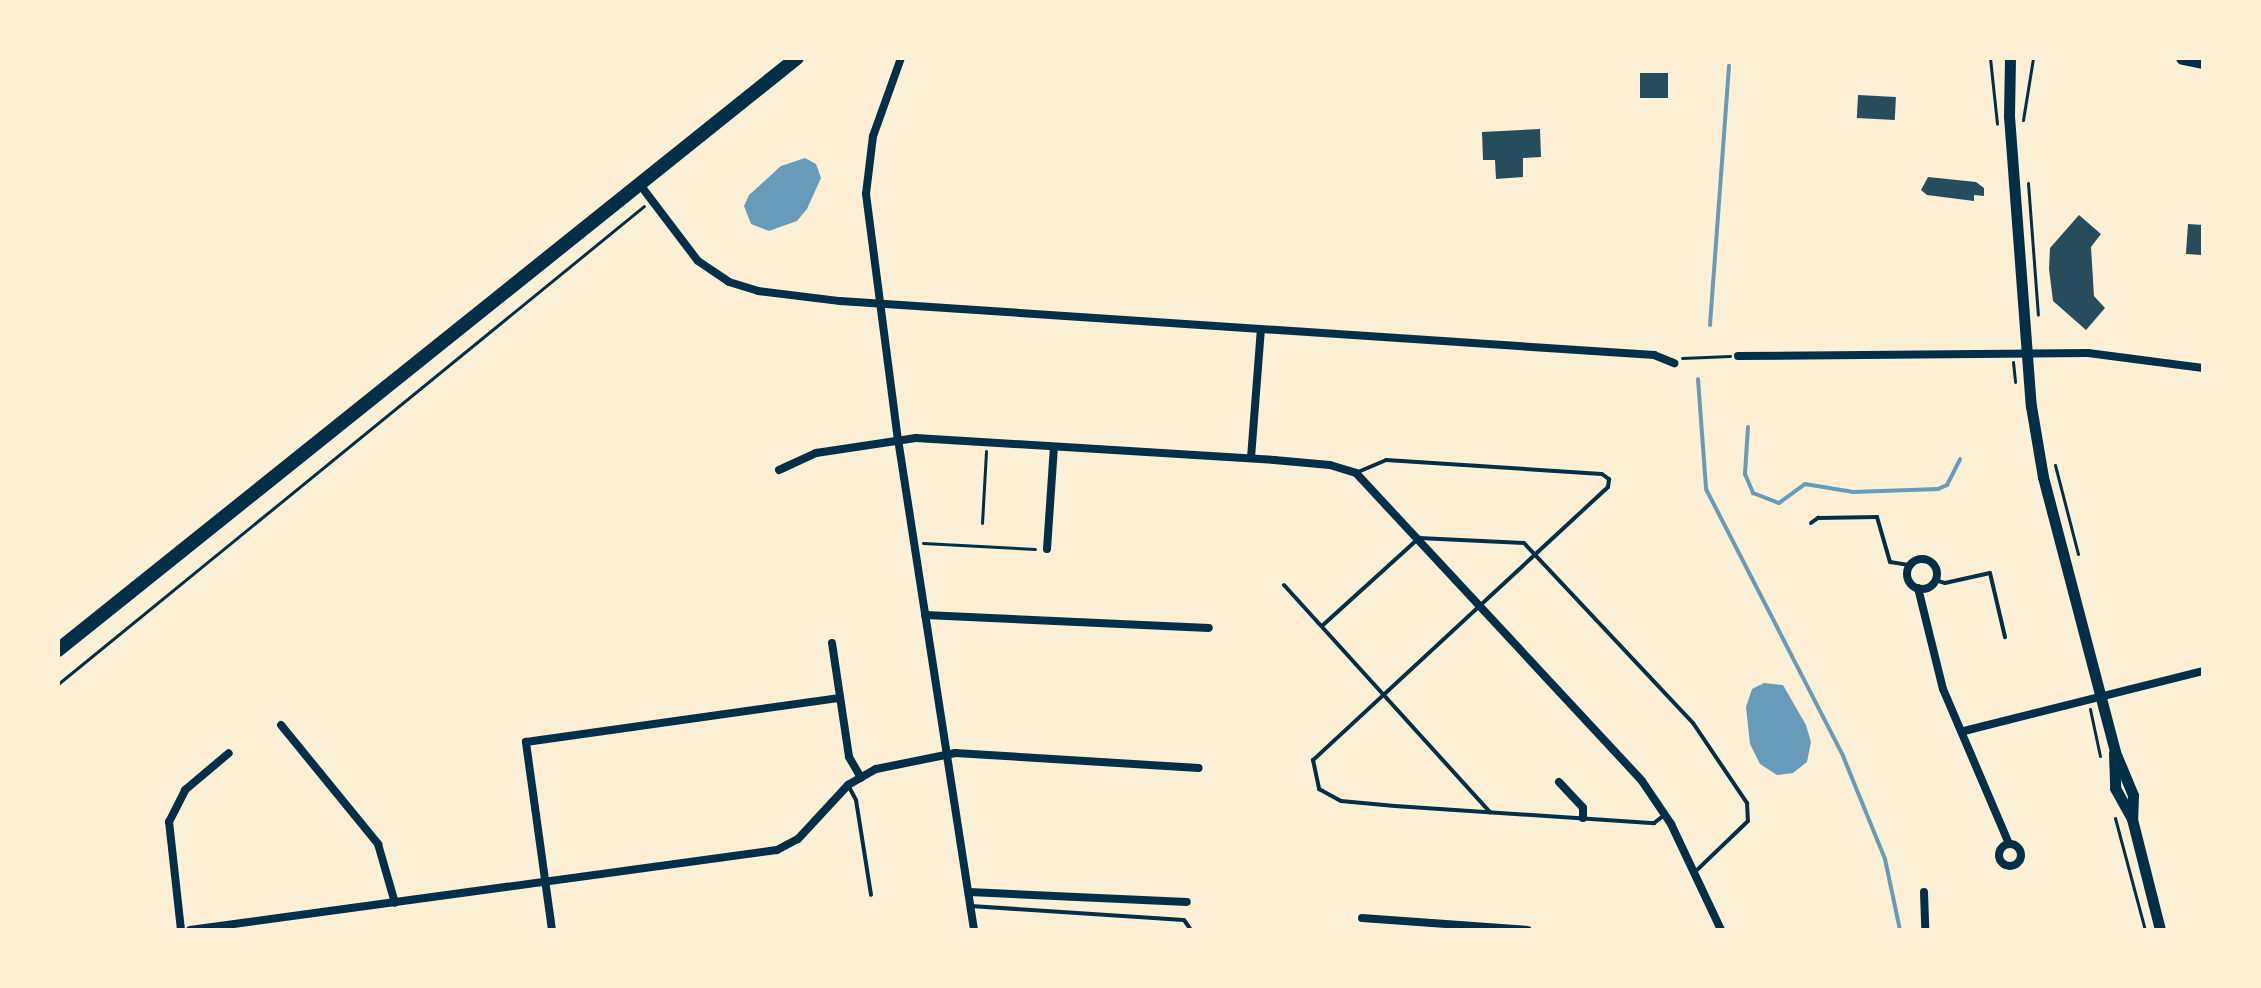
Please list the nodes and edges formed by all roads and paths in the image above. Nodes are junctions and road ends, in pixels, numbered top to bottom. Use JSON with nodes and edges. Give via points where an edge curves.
{"nodes":[{"id":1,"x":797,"y":58,"type":"edge"},
{"id":2,"x":901,"y":58,"type":"edge"},
{"id":3,"x":2010,"y":58,"type":"edge"},
{"id":4,"x":2033,"y":58,"type":"edge"},
{"id":5,"x":2183,"y":58,"type":"edge"},
{"id":6,"x":2203,"y":62,"type":"edge"},
{"id":7,"x":2022,"y":134,"type":"dead end"},
{"id":8,"x":2027,"y":177,"type":"dead end"},
{"id":9,"x":641,"y":186,"type":"junction"},
{"id":10,"x":652,"y":200,"type":"junction"},
{"id":11,"x":882,"y":303,"type":"junction"},
{"id":12,"x":2038,"y":326,"type":"dead end"},
{"id":13,"x":1261,"y":329,"type":"junction"},
{"id":14,"x":1738,"y":356,"type":"joint"},
{"id":15,"x":2027,"y":357,"type":"junction"},
{"id":16,"x":1674,"y":363,"type":"joint"},
{"id":17,"x":2203,"y":368,"type":"edge"},
{"id":18,"x":898,"y":439,"type":"junction"},
{"id":19,"x":986,"y":442,"type":"junction"},
{"id":20,"x":1054,"y":447,"type":"junction"},
{"id":21,"x":2051,"y":450,"type":"dead end"},
{"id":22,"x":1251,"y":458,"type":"junction"},
{"id":23,"x":779,"y":470,"type":"dead end"},
{"id":24,"x":1356,"y":473,"type":"junction"},
{"id":25,"x":982,"y":523,"type":"dead end"},
{"id":26,"x":1811,"y":523,"type":"dead end"},
{"id":27,"x":1419,"y":538,"type":"junction"},
{"id":28,"x":921,"y":543,"type":"dead end"},
{"id":29,"x":1047,"y":549,"type":"joint"},
{"id":30,"x":1535,"y":551,"type":"junction"},
{"id":31,"x":2078,"y":556,"type":"dead end"},
{"id":32,"x":1910,"y":565,"type":"junction"},
{"id":33,"x":1935,"y":580,"type":"junction"},
{"id":34,"x":1284,"y":585,"type":"dead end"},
{"id":35,"x":1918,"y":588,"type":"junction"},
{"id":36,"x":1480,"y":604,"type":"junction"},
{"id":37,"x":925,"y":615,"type":"junction"},
{"id":38,"x":1323,"y":625,"type":"junction"},
{"id":39,"x":1209,"y":628,"type":"dead end"},
{"id":40,"x":2005,"y":637,"type":"dead end"},
{"id":41,"x":832,"y":643,"type":"dead end"},
{"id":42,"x":58,"y":650,"type":"edge"},
{"id":43,"x":2203,"y":671,"type":"edge"},
{"id":44,"x":58,"y":684,"type":"edge"},
{"id":45,"x":1385,"y":692,"type":"junction"},
{"id":46,"x":2100,"y":695,"type":"junction"},
{"id":47,"x":840,"y":698,"type":"junction"},
{"id":48,"x":281,"y":725,"type":"dead end"},
{"id":49,"x":1964,"y":731,"type":"junction"},
{"id":50,"x":229,"y":753,"type":"dead end"},
{"id":51,"x":945,"y":755,"type":"junction"},
{"id":52,"x":1199,"y":768,"type":"dead end"},
{"id":53,"x":861,"y":778,"type":"junction"},
{"id":54,"x":1559,"y":782,"type":"dead end"},
{"id":55,"x":848,"y":785,"type":"junction"},
{"id":56,"x":1490,"y":812,"type":"junction"},
{"id":57,"x":1665,"y":814,"type":"junction"},
{"id":58,"x":1583,"y":818,"type":"junction"},
{"id":59,"x":2009,"y":844,"type":"dead end"},
{"id":60,"x":1696,"y":871,"type":"junction"},
{"id":61,"x":546,"y":882,"type":"junction"},
{"id":62,"x":969,"y":892,"type":"junction"},
{"id":63,"x":1924,"y":892,"type":"dead end"},
{"id":64,"x":871,"y":895,"type":"dead end"},
{"id":65,"x":1187,"y":902,"type":"dead end"},
{"id":66,"x":395,"y":903,"type":"junction"},
{"id":67,"x":971,"y":906,"type":"junction"},
{"id":68,"x":1362,"y":918,"type":"dead end"},
{"id":69,"x":181,"y":930,"type":"edge"},
{"id":70,"x":190,"y":930,"type":"edge"},
{"id":71,"x":552,"y":930,"type":"edge"},
{"id":72,"x":974,"y":930,"type":"edge"},
{"id":73,"x":1191,"y":930,"type":"edge"},
{"id":74,"x":1528,"y":930,"type":"edge"},
{"id":75,"x":1721,"y":930,"type":"edge"},
{"id":76,"x":1925,"y":930,"type":"edge"},
{"id":77,"x":2160,"y":930,"type":"edge"}],
"edges":[{"from":1,"to":9,"type":"main road"},
{"from":2,"to":11,"type":"street","via":[[866,165]]},
{"from":3,"to":15,"type":"street","via":[[2009,116]]},
{"from":4,"to":7,"type":"path"},
{"from":5,"to":6,"type":"main road"},
{"from":8,"to":12,"type":"path"},
{"from":9,"to":10,"type":"street"},
{"from":9,"to":42,"type":"main road"},
{"from":10,"to":11,"type":"street","via":[[698,261],[729,282],[758,291]]},
{"from":10,"to":44,"type":"path"},
{"from":11,"to":13,"type":"street"},
{"from":11,"to":18,"type":"street"},
{"from":13,"to":16,"type":"street","via":[[1654,355]]},
{"from":13,"to":22,"type":"street"},
{"from":14,"to":15,"type":"street"},
{"from":14,"to":16,"type":"path","via":[[1685,356]]},
{"from":15,"to":17,"type":"street","via":[[2088,353]]},
{"from":15,"to":46,"type":"street","via":[[2043,477]]},
{"from":18,"to":19,"type":"street"},
{"from":18,"to":23,"type":"street","via":[[816,453]]},
{"from":18,"to":37,"type":"street"},
{"from":19,"to":20,"type":"street"},
{"from":19,"to":25,"type":"path"},
{"from":20,"to":22,"type":"street"},
{"from":20,"to":29,"type":"street"},
{"from":21,"to":31,"type":"path"},
{"from":22,"to":24,"type":"street","via":[[1330,465]]},
{"from":24,"to":27,"type":"street"},
{"from":24,"to":30,"type":"lane","via":[[1386,460],[1602,474],[1609,479],[1608,487]]},
{"from":26,"to":32,"type":"lane","via":[[1818,518],[1877,517],[1890,562]]},
{"from":27,"to":30,"type":"lane","via":[[1524,543]]},
{"from":27,"to":36,"type":"street"},
{"from":27,"to":38,"type":"lane"},
{"from":28,"to":29,"type":"path"},
{"from":30,"to":36,"type":"lane"},
{"from":30,"to":60,"type":"lane","via":[[1693,723],[1747,803],[1748,821]]},
{"from":32,"to":33,"type":"street","via":[[1930,561]]},
{"from":32,"to":35,"type":"street","via":[[1908,579]]},
{"from":33,"to":35,"type":"street"},
{"from":33,"to":40,"type":"lane","via":[[1945,583],[1990,573]]},
{"from":34,"to":38,"type":"lane"},
{"from":35,"to":49,"type":"street","via":[[1941,683]]},
{"from":36,"to":45,"type":"lane"},
{"from":36,"to":57,"type":"street","via":[[1642,781]]},
{"from":37,"to":39,"type":"street"},
{"from":37,"to":51,"type":"street"},
{"from":38,"to":45,"type":"lane"},
{"from":41,"to":47,"type":"street"},
{"from":43,"to":46,"type":"street"},
{"from":45,"to":56,"type":"lane"},
{"from":45,"to":56,"type":"lane","via":[[1313,760],[1319,789],[1341,801]]},
{"from":46,"to":49,"type":"street"},
{"from":46,"to":77,"type":"street","via":[[2115,752],[2127,774],[2132,819]]},
{"from":47,"to":53,"type":"street","via":[[849,757]]},
{"from":47,"to":61,"type":"street","via":[[526,742]]},
{"from":48,"to":66,"type":"street","via":[[378,844]]},
{"from":49,"to":59,"type":"street"},
{"from":50,"to":69,"type":"street","via":[[185,790],[169,822]]},
{"from":51,"to":52,"type":"street"},
{"from":51,"to":53,"type":"street","via":[[876,769]]},
{"from":51,"to":62,"type":"street"},
{"from":53,"to":55,"type":"street"},
{"from":54,"to":58,"type":"street","via":[[1583,808]]},
{"from":55,"to":61,"type":"street","via":[[798,839],[777,850]]},
{"from":55,"to":64,"type":"lane","via":[[856,800]]},
{"from":56,"to":58,"type":"lane"},
{"from":57,"to":58,"type":"lane","via":[[1654,823]]},
{"from":57,"to":60,"type":"street"},
{"from":60,"to":75,"type":"street"},
{"from":61,"to":66,"type":"street"},
{"from":61,"to":71,"type":"street"},
{"from":62,"to":65,"type":"street"},
{"from":62,"to":67,"type":"street"},
{"from":63,"to":76,"type":"street"},
{"from":66,"to":70,"type":"street"},
{"from":67,"to":72,"type":"street"},
{"from":67,"to":73,"type":"lane","via":[[1184,920]]},
{"from":68,"to":74,"type":"street"}]}
